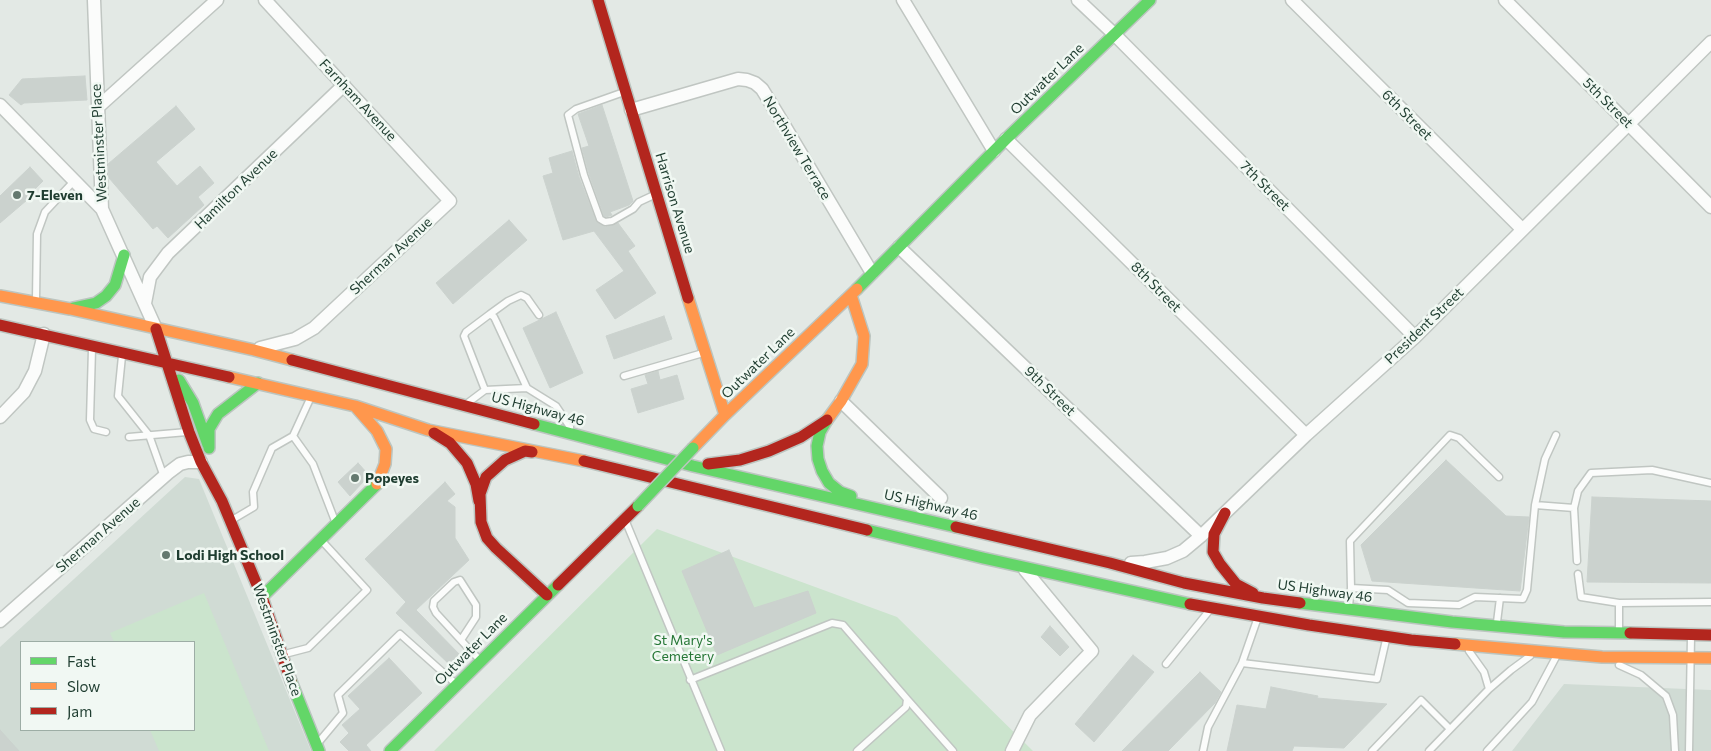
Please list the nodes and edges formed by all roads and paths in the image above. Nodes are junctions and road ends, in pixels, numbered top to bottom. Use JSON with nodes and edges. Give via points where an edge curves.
{"nodes":[{"id":1,"x":94,"y":0,"type":"edge"},
{"id":2,"x":217,"y":0,"type":"edge"},
{"id":3,"x":265,"y":0,"type":"edge"},
{"id":4,"x":598,"y":0,"type":"edge"},
{"id":5,"x":904,"y":0,"type":"edge"},
{"id":6,"x":1078,"y":0,"type":"edge"},
{"id":7,"x":1150,"y":0,"type":"edge"},
{"id":8,"x":1292,"y":0,"type":"edge"},
{"id":9,"x":1505,"y":0,"type":"edge"},
{"id":10,"x":1115,"y":35,"type":"junction"},
{"id":11,"x":1711,"y":42,"type":"edge"},
{"id":12,"x":344,"y":85,"type":"junction"},
{"id":13,"x":626,"y":92,"type":"junction"},
{"id":14,"x":0,"y":105,"type":"edge"},
{"id":15,"x":97,"y":108,"type":"junction"},
{"id":16,"x":631,"y":110,"type":"junction"},
{"id":17,"x":1628,"y":124,"type":"junction"},
{"id":18,"x":1006,"y":139,"type":"junction"},
{"id":19,"x":994,"y":151,"type":"junction"},
{"id":20,"x":74,"y":181,"type":"junction"},
{"id":21,"x":657,"y":194,"type":"junction"},
{"id":22,"x":450,"y":201,"type":"joint"},
{"id":23,"x":1711,"y":207,"type":"edge"},
{"id":24,"x":102,"y":209,"type":"junction"},
{"id":25,"x":1522,"y":229,"type":"junction"},
{"id":26,"x":899,"y":247,"type":"junction"},
{"id":27,"x":124,"y":255,"type":"junction"},
{"id":28,"x":872,"y":274,"type":"junction"},
{"id":29,"x":850,"y":295,"type":"junction"},
{"id":30,"x":0,"y":296,"type":"edge"},
{"id":31,"x":36,"y":303,"type":"junction"},
{"id":32,"x":145,"y":303,"type":"junction"},
{"id":33,"x":70,"y":309,"type":"junction"},
{"id":34,"x":490,"y":314,"type":"junction"},
{"id":35,"x":539,"y":315,"type":"dead end"},
{"id":36,"x":0,"y":325,"type":"edge"},
{"id":37,"x":156,"y":328,"type":"junction"},
{"id":38,"x":44,"y":334,"type":"junction"},
{"id":39,"x":1415,"y":337,"type":"junction"},
{"id":40,"x":92,"y":345,"type":"junction"},
{"id":41,"x":254,"y":350,"type":"junction"},
{"id":42,"x":122,"y":352,"type":"junction"},
{"id":43,"x":704,"y":352,"type":"junction"},
{"id":44,"x":168,"y":363,"type":"junction"},
{"id":45,"x":624,"y":376,"type":"dead end"},
{"id":46,"x":258,"y":383,"type":"junction"},
{"id":47,"x":527,"y":388,"type":"junction"},
{"id":48,"x":485,"y":390,"type":"junction"},
{"id":49,"x":311,"y":396,"type":"junction"},
{"id":50,"x":841,"y":402,"type":"junction"},
{"id":51,"x":355,"y":406,"type":"junction"},
{"id":52,"x":465,"y":406,"type":"junction"},
{"id":53,"x":725,"y":415,"type":"junction"},
{"id":54,"x":0,"y":417,"type":"edge"},
{"id":55,"x":827,"y":420,"type":"junction"},
{"id":56,"x":428,"y":430,"type":"junction"},
{"id":57,"x":106,"y":432,"type":"dead end"},
{"id":58,"x":189,"y":432,"type":"junction"},
{"id":59,"x":574,"y":434,"type":"junction"},
{"id":60,"x":1556,"y":434,"type":"dead end"},
{"id":61,"x":149,"y":435,"type":"junction"},
{"id":62,"x":1306,"y":435,"type":"junction"},
{"id":63,"x":293,"y":436,"type":"junction"},
{"id":64,"x":129,"y":437,"type":"dead end"},
{"id":65,"x":209,"y":448,"type":"junction"},
{"id":66,"x":558,"y":455,"type":"junction"},
{"id":67,"x":202,"y":462,"type":"junction"},
{"id":68,"x":693,"y":466,"type":"junction"},
{"id":69,"x":164,"y":477,"type":"junction"},
{"id":70,"x":1500,"y":477,"type":"dead end"},
{"id":71,"x":1711,"y":483,"type":"edge"},
{"id":72,"x":941,"y":498,"type":"dead end"},
{"id":73,"x":222,"y":501,"type":"junction"},
{"id":74,"x":480,"y":504,"type":"junction"},
{"id":75,"x":1535,"y":505,"type":"junction"},
{"id":76,"x":880,"y":508,"type":"junction"},
{"id":77,"x":1574,"y":508,"type":"junction"},
{"id":78,"x":1225,"y":513,"type":"junction"},
{"id":79,"x":624,"y":519,"type":"junction"},
{"id":80,"x":231,"y":521,"type":"junction"},
{"id":81,"x":337,"y":525,"type":"junction"},
{"id":82,"x":1201,"y":536,"type":"junction"},
{"id":83,"x":321,"y":540,"type":"junction"},
{"id":84,"x":1577,"y":561,"type":"dead end"},
{"id":85,"x":1110,"y":563,"type":"junction"},
{"id":86,"x":1024,"y":568,"type":"junction"},
{"id":87,"x":1578,"y":574,"type":"dead end"},
{"id":88,"x":1351,"y":588,"type":"junction"},
{"id":89,"x":547,"y":595,"type":"junction"},
{"id":90,"x":262,"y":597,"type":"junction"},
{"id":91,"x":1262,"y":598,"type":"junction"},
{"id":92,"x":1500,"y":598,"type":"junction"},
{"id":93,"x":1711,"y":602,"type":"edge"},
{"id":94,"x":1619,"y":603,"type":"junction"},
{"id":95,"x":1446,"y":604,"type":"junction"},
{"id":96,"x":1211,"y":608,"type":"junction"},
{"id":97,"x":1349,"y":610,"type":"junction"},
{"id":98,"x":1258,"y":616,"type":"junction"},
{"id":99,"x":0,"y":621,"type":"edge"},
{"id":100,"x":1444,"y":621,"type":"junction"},
{"id":101,"x":1497,"y":626,"type":"junction"},
{"id":102,"x":1619,"y":633,"type":"junction"},
{"id":103,"x":1691,"y":635,"type":"junction"},
{"id":104,"x":1711,"y":635,"type":"edge"},
{"id":105,"x":1387,"y":636,"type":"junction"},
{"id":106,"x":461,"y":640,"type":"junction"},
{"id":107,"x":1464,"y":645,"type":"junction"},
{"id":108,"x":1536,"y":652,"type":"junction"},
{"id":109,"x":1558,"y":654,"type":"junction"},
{"id":110,"x":281,"y":655,"type":"junction"},
{"id":111,"x":1602,"y":658,"type":"junction"},
{"id":112,"x":1690,"y":658,"type":"junction"},
{"id":113,"x":1711,"y":658,"type":"edge"},
{"id":114,"x":481,"y":661,"type":"junction"},
{"id":115,"x":1242,"y":663,"type":"junction"},
{"id":116,"x":1166,"y":664,"type":"dead end"},
{"id":117,"x":690,"y":680,"type":"junction"},
{"id":118,"x":457,"y":685,"type":"junction"},
{"id":119,"x":1489,"y":689,"type":"junction"},
{"id":120,"x":907,"y":699,"type":"junction"},
{"id":121,"x":1450,"y":729,"type":"junction"},
{"id":122,"x":318,"y":748,"type":"edge"},
{"id":123,"x":390,"y":751,"type":"edge"},
{"id":124,"x":721,"y":751,"type":"edge"},
{"id":125,"x":857,"y":751,"type":"edge"},
{"id":126,"x":953,"y":751,"type":"edge"},
{"id":127,"x":1012,"y":751,"type":"edge"},
{"id":128,"x":1203,"y":751,"type":"edge"},
{"id":129,"x":1372,"y":751,"type":"edge"},
{"id":130,"x":1429,"y":751,"type":"edge"},
{"id":131,"x":1487,"y":751,"type":"edge"},
{"id":132,"x":1675,"y":751,"type":"edge"},
{"id":133,"x":1689,"y":751,"type":"edge"}],
"edges":[{"from":1,"to":15,"type":"street","name":"Westminster Place"},
{"from":2,"to":15,"type":"street"},
{"from":3,"to":12,"type":"street","name":"Farnham Avenue"},
{"from":4,"to":13,"type":"main road","name":"Harrison Avenue"},
{"from":5,"to":19,"type":"street"},
{"from":6,"to":10,"type":"street","name":"7th Street"},
{"from":7,"to":10,"type":"main road","name":"Outwater Lane"},
{"from":8,"to":25,"type":"street","name":"6th Street"},
{"from":9,"to":17,"type":"street","name":"5th Street"},
{"from":10,"to":18,"type":"main road","name":"Outwater Lane"},
{"from":10,"to":39,"type":"street","name":"7th Street"},
{"from":11,"to":17,"type":"street","name":"President Street"},
{"from":12,"to":22,"type":"street","name":"Farnham Avenue"},
{"from":12,"to":32,"type":"street","name":"Hamilton Avenue","via":[[168,253],[150,277]]},
{"from":13,"to":16,"type":"main road","name":"Harrison Avenue"},
{"from":13,"to":21,"type":"lane","via":[[576,109],[568,116],[584,174],[600,219],[605,222]]},
{"from":14,"to":20,"type":"street"},
{"from":15,"to":24,"type":"street","name":"Westminster Place"},
{"from":16,"to":21,"type":"main road","name":"Harrison Avenue"},
{"from":16,"to":28,"type":"street","name":"Northview Terrace","via":[[738,79],[755,83],[778,115]]},
{"from":17,"to":23,"type":"street","name":"5th Street"},
{"from":17,"to":25,"type":"street","name":"President Street"},
{"from":18,"to":19,"type":"main road","name":"Outwater Lane"},
{"from":18,"to":62,"type":"street","name":"8th Street"},
{"from":19,"to":26,"type":"main road","name":"Outwater Lane"},
{"from":20,"to":24,"type":"street"},
{"from":20,"to":31,"type":"lane","via":[[45,212],[37,234]]},
{"from":21,"to":43,"type":"main road","name":"Harrison Avenue"},
{"from":22,"to":41,"type":"street","name":"Sherman Avenue","via":[[314,328],[294,339]]},
{"from":24,"to":27,"type":"street","name":"Westminster Place"},
{"from":25,"to":39,"type":"street","name":"President Street"},
{"from":26,"to":28,"type":"main road","name":"Outwater Lane"},
{"from":26,"to":82,"type":"street","name":"9th Street"},
{"from":27,"to":32,"type":"street","name":"Westminster Place"},
{"from":27,"to":33,"type":"main road","via":[[117,280],[106,296],[96,303]]},
{"from":28,"to":29,"type":"main road","name":"Outwater Lane"},
{"from":29,"to":50,"type":"main road","via":[[864,336],[862,364]]},
{"from":29,"to":53,"type":"main road","name":"Outwater Lane"},
{"from":30,"to":31,"type":"main road","name":"US Highway 46"},
{"from":31,"to":33,"type":"main road","name":"US Highway 46"},
{"from":32,"to":37,"type":"street","name":"Westminster Place"},
{"from":33,"to":37,"type":"main road","name":"US Highway 46"},
{"from":34,"to":35,"type":"lane","via":[[508,300],[521,295]]},
{"from":34,"to":47,"type":"lane","via":[[496,320]]},
{"from":34,"to":48,"type":"lane","via":[[464,336]]},
{"from":36,"to":38,"type":"main road"},
{"from":37,"to":41,"type":"main road","name":"US Highway 46"},
{"from":37,"to":44,"type":"main road","name":"Westminster Place"},
{"from":38,"to":40,"type":"main road"},
{"from":38,"to":54,"type":"street","via":[[35,371],[24,392]]},
{"from":39,"to":62,"type":"street","name":"President Street"},
{"from":40,"to":42,"type":"main road"},
{"from":40,"to":57,"type":"lane","via":[[90,420],[94,429]]},
{"from":41,"to":52,"type":"main road","name":"US Highway 46"},
{"from":42,"to":44,"type":"main road"},
{"from":42,"to":61,"type":"lane","via":[[118,396]]},
{"from":43,"to":45,"type":"lane"},
{"from":43,"to":53,"type":"main road","name":"Harrison Avenue"},
{"from":44,"to":46,"type":"main road"},
{"from":44,"to":58,"type":"main road","name":"Westminster Place"},
{"from":44,"to":65,"type":"main road","name":"Westminster Place","via":[[193,403]]},
{"from":46,"to":49,"type":"main road"},
{"from":46,"to":65,"type":"main road","via":[[218,414],[208,430]]},
{"from":47,"to":48,"type":"lane"},
{"from":47,"to":59,"type":"lane","via":[[556,406]]},
{"from":48,"to":52,"type":"lane"},
{"from":49,"to":51,"type":"main road"},
{"from":49,"to":63,"type":"lane"},
{"from":50,"to":55,"type":"main road"},
{"from":50,"to":72,"type":"street"},
{"from":51,"to":56,"type":"main road"},
{"from":51,"to":81,"type":"main road","via":[[377,431],[386,449],[386,464],[377,484]]},
{"from":52,"to":59,"type":"main road","name":"US Highway 46"},
{"from":53,"to":79,"type":"main road","name":"Outwater Lane","bridge":true},
{"from":55,"to":68,"type":"main road","via":[[801,437],[769,451],[740,460]]},
{"from":55,"to":76,"type":"main road","via":[[817,446],[818,459],[829,483],[840,492]]},
{"from":56,"to":66,"type":"main road"},
{"from":56,"to":74,"type":"main road","via":[[450,443],[467,463]]},
{"from":58,"to":61,"type":"lane"},
{"from":58,"to":67,"type":"main road","name":"Westminster Place"},
{"from":59,"to":68,"type":"main road","name":"US Highway 46"},
{"from":60,"to":75,"type":"lane","via":[[1545,460]]},
{"from":61,"to":64,"type":"lane"},
{"from":61,"to":69,"type":"lane"},
{"from":62,"to":78,"type":"street","name":"President Street"},
{"from":63,"to":80,"type":"lane","via":[[272,448],[253,492],[254,506]]},
{"from":63,"to":81,"type":"lane","via":[[313,464]]},
{"from":65,"to":73,"type":"main road","name":"Westminster Place"},
{"from":66,"to":74,"type":"main road","via":[[525,452],[505,460],[486,477]]},
{"from":66,"to":86,"type":"main road"},
{"from":67,"to":69,"type":"street","name":"Sherman Avenue","via":[[180,464]]},
{"from":67,"to":73,"type":"main road","name":"Westminster Place"},
{"from":68,"to":76,"type":"main road","name":"US Highway 46"},
{"from":69,"to":99,"type":"street","name":"Sherman Avenue"},
{"from":70,"to":88,"type":"lane","via":[[1459,438],[1450,434],[1350,541]]},
{"from":71,"to":77,"type":"lane","via":[[1652,470],[1591,473],[1578,492]]},
{"from":73,"to":80,"type":"main road","name":"Westminster Place"},
{"from":74,"to":89,"type":"main road","via":[[481,522],[487,538]]},
{"from":75,"to":77,"type":"lane"},
{"from":75,"to":92,"type":"lane","via":[[1527,590],[1523,598]]},
{"from":76,"to":85,"type":"main road","name":"US Highway 46"},
{"from":77,"to":84,"type":"lane"},
{"from":78,"to":82,"type":"street","name":"President Street"},
{"from":78,"to":91,"type":"main road","via":[[1214,534],[1213,552],[1236,584]]},
{"from":79,"to":89,"type":"main road","name":"Outwater Lane"},
{"from":79,"to":117,"type":"lane"},
{"from":80,"to":90,"type":"main road","name":"Westminster Place"},
{"from":81,"to":83,"type":"main road"},
{"from":82,"to":85,"type":"street","name":"President Street","via":[[1168,558]]},
{"from":83,"to":90,"type":"main road"},
{"from":83,"to":110,"type":"lane","via":[[367,590],[308,648]]},
{"from":85,"to":91,"type":"main road","name":"US Highway 46","via":[[1184,583]]},
{"from":86,"to":96,"type":"main road"},
{"from":86,"to":127,"type":"street","via":[[1092,651],[1030,715]]},
{"from":87,"to":94,"type":"lane","via":[[1581,597]]},
{"from":88,"to":95,"type":"lane","via":[[1388,590],[1408,603]]},
{"from":88,"to":97,"type":"lane"},
{"from":89,"to":114,"type":"main road","name":"Outwater Lane"},
{"from":90,"to":110,"type":"main road","name":"Westminster Place"},
{"from":91,"to":97,"type":"main road","name":"US Highway 46"},
{"from":92,"to":95,"type":"lane","via":[[1475,597],[1459,605]]},
{"from":92,"to":101,"type":"lane"},
{"from":93,"to":94,"type":"lane"},
{"from":94,"to":102,"type":"lane"},
{"from":95,"to":100,"type":"lane"},
{"from":96,"to":98,"type":"main road"},
{"from":96,"to":116,"type":"lane"},
{"from":97,"to":100,"type":"main road","name":"US Highway 46"},
{"from":98,"to":105,"type":"main road"},
{"from":98,"to":115,"type":"lane"},
{"from":100,"to":101,"type":"main road","name":"US Highway 46"},
{"from":101,"to":102,"type":"main road","name":"US Highway 46"},
{"from":102,"to":103,"type":"main road","name":"US Highway 46"},
{"from":103,"to":104,"type":"main road","name":"US Highway 46"},
{"from":103,"to":112,"type":"lane"},
{"from":105,"to":107,"type":"main road"},
{"from":105,"to":115,"type":"lane","via":[[1377,679]]},
{"from":106,"to":106,"type":"lane","via":[[433,607],[434,602],[460,580],[476,605],[476,618]]},
{"from":106,"to":114,"type":"lane"},
{"from":107,"to":108,"type":"main road"},
{"from":107,"to":119,"type":"lane","via":[[1484,672]]},
{"from":108,"to":109,"type":"main road"},
{"from":108,"to":119,"type":"lane"},
{"from":109,"to":111,"type":"main road"},
{"from":109,"to":131,"type":"lane","via":[[1532,702]]},
{"from":110,"to":122,"type":"main road","name":"Westminster Place"},
{"from":111,"to":112,"type":"main road"},
{"from":111,"to":132,"type":"lane","via":[[1641,675],[1666,696],[1673,716]]},
{"from":112,"to":113,"type":"main road"},
{"from":112,"to":133,"type":"lane"},
{"from":114,"to":118,"type":"main road","name":"Outwater Lane"},
{"from":115,"to":128,"type":"lane","via":[[1208,727]]},
{"from":117,"to":120,"type":"lane","via":[[832,623],[843,625]]},
{"from":117,"to":124,"type":"lane"},
{"from":118,"to":122,"type":"lane","via":[[400,634],[338,695],[343,713]]},
{"from":118,"to":123,"type":"main road","name":"Outwater Lane"},
{"from":119,"to":121,"type":"lane"},
{"from":120,"to":125,"type":"lane","via":[[906,707]]},
{"from":120,"to":126,"type":"lane"},
{"from":121,"to":129,"type":"lane","via":[[1421,700]]},
{"from":121,"to":130,"type":"lane"}]}
